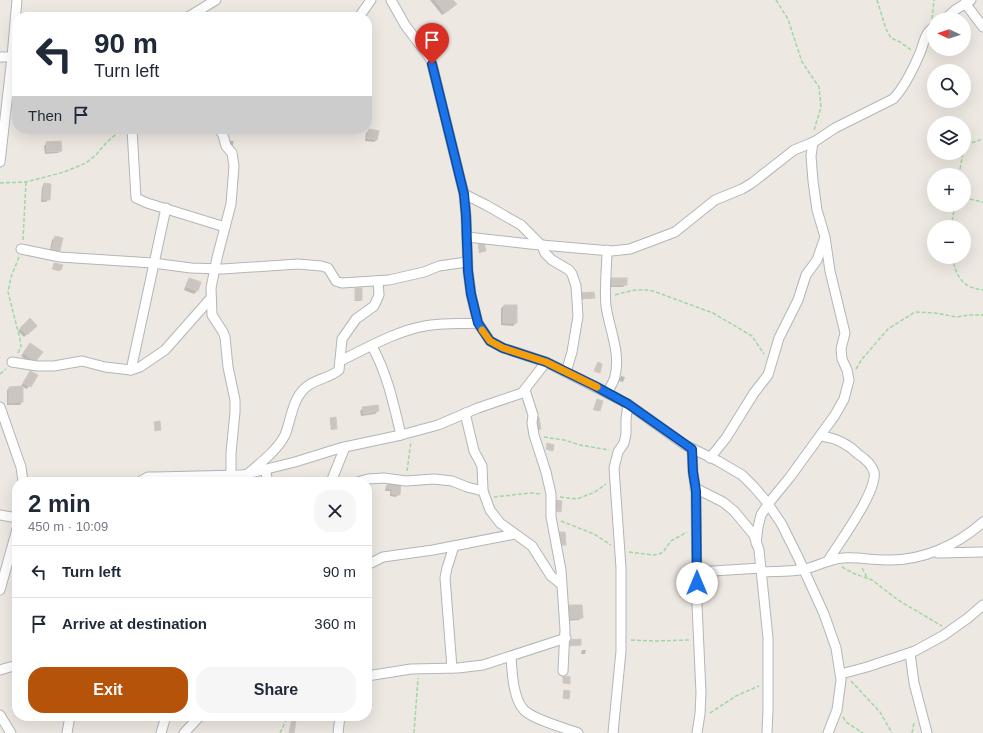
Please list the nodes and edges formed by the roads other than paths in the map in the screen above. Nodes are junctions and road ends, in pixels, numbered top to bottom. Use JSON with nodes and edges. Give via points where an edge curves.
{"nodes":[{"id":1,"x":17,"y":0,"type":"edge"},
{"id":2,"x":216,"y":0,"type":"edge"},
{"id":3,"x":371,"y":0,"type":"edge"},
{"id":4,"x":392,"y":0,"type":"edge"},
{"id":5,"x":968,"y":2,"type":"edge"},
{"id":6,"x":16,"y":12,"type":"edge"},
{"id":7,"x":196,"y":12,"type":"edge"},
{"id":8,"x":363,"y":12,"type":"edge"},
{"id":9,"x":954,"y":12,"type":"edge"},
{"id":10,"x":983,"y":27,"type":"edge"},
{"id":11,"x":927,"y":33,"type":"edge"},
{"id":12,"x":12,"y":54,"type":"edge"},
{"id":13,"x":0,"y":57,"type":"edge"},
{"id":14,"x":12,"y":69,"type":"edge"},
{"id":15,"x":132,"y":134,"type":"edge"},
{"id":16,"x":224,"y":134,"type":"edge"},
{"id":17,"x":813,"y":142,"type":"junction"},
{"id":18,"x":0,"y":162,"type":"edge"},
{"id":19,"x":464,"y":194,"type":"junction"},
{"id":20,"x":166,"y":208,"type":"junction"},
{"id":21,"x":225,"y":227,"type":"junction"},
{"id":22,"x":467,"y":237,"type":"junction"},
{"id":23,"x":825,"y":237,"type":"junction"},
{"id":24,"x":542,"y":246,"type":"junction"},
{"id":25,"x":21,"y":249,"type":"road end"},
{"id":26,"x":608,"y":250,"type":"junction"},
{"id":27,"x":467,"y":262,"type":"junction"},
{"id":28,"x":153,"y":264,"type":"junction"},
{"id":29,"x":215,"y":268,"type":"junction"},
{"id":30,"x":378,"y":281,"type":"junction"},
{"id":31,"x":211,"y":298,"type":"junction"},
{"id":32,"x":478,"y":323,"type":"junction"},
{"id":33,"x":372,"y":346,"type":"junction"},
{"id":34,"x":340,"y":361,"type":"junction"},
{"id":35,"x":12,"y":362,"type":"road end"},
{"id":36,"x":546,"y":362,"type":"junction"},
{"id":37,"x":131,"y":370,"type":"junction"},
{"id":38,"x":566,"y":372,"type":"junction"},
{"id":39,"x":525,"y":390,"type":"junction"},
{"id":40,"x":608,"y":393,"type":"junction"},
{"id":41,"x":628,"y":404,"type":"junction"},
{"id":42,"x":0,"y":407,"type":"edge"},
{"id":43,"x":465,"y":413,"type":"junction"},
{"id":44,"x":401,"y":435,"type":"junction"},
{"id":45,"x":821,"y":436,"type":"junction"},
{"id":46,"x":345,"y":447,"type":"junction"},
{"id":47,"x":692,"y":449,"type":"junction"},
{"id":48,"x":710,"y":458,"type":"junction"},
{"id":49,"x":265,"y":469,"type":"junction"},
{"id":50,"x":249,"y":474,"type":"junction"},
{"id":51,"x":22,"y":477,"type":"edge"},
{"id":52,"x":148,"y":477,"type":"edge"},
{"id":53,"x":227,"y":477,"type":"edge"},
{"id":54,"x":267,"y":477,"type":"edge"},
{"id":55,"x":333,"y":477,"type":"edge"},
{"id":56,"x":372,"y":479,"type":"edge"},
{"id":57,"x":695,"y":488,"type":"junction"},
{"id":58,"x":484,"y":494,"type":"junction"},
{"id":59,"x":768,"y":504,"type":"junction"},
{"id":60,"x":0,"y":515,"type":"edge"},
{"id":61,"x":12,"y":517,"type":"edge"},
{"id":62,"x":983,"y":522,"type":"edge"},
{"id":63,"x":515,"y":534,"type":"junction"},
{"id":64,"x":756,"y":543,"type":"junction"},
{"id":65,"x":454,"y":546,"type":"junction"},
{"id":66,"x":983,"y":552,"type":"edge"},
{"id":67,"x":12,"y":553,"type":"edge"},
{"id":68,"x":930,"y":554,"type":"junction"},
{"id":69,"x":831,"y":560,"type":"junction"},
{"id":70,"x":372,"y":563,"type":"edge"},
{"id":71,"x":762,"y":570,"type":"junction"},
{"id":72,"x":804,"y":570,"type":"junction"},
{"id":73,"x":696,"y":572,"type":"junction"},
{"id":74,"x":561,"y":584,"type":"junction"},
{"id":75,"x":0,"y":590,"type":"edge"},
{"id":76,"x":983,"y":605,"type":"edge"},
{"id":77,"x":566,"y":638,"type":"junction"},
{"id":78,"x":910,"y":653,"type":"junction"},
{"id":79,"x":510,"y":657,"type":"junction"},
{"id":80,"x":12,"y":666,"type":"edge"},
{"id":81,"x":452,"y":668,"type":"junction"},
{"id":82,"x":0,"y":670,"type":"edge"},
{"id":83,"x":563,"y":671,"type":"dead end"},
{"id":84,"x":843,"y":673,"type":"junction"},
{"id":85,"x":372,"y":675,"type":"edge"},
{"id":86,"x":0,"y":715,"type":"edge"},
{"id":87,"x":69,"y":721,"type":"edge"},
{"id":88,"x":165,"y":721,"type":"edge"},
{"id":89,"x":195,"y":721,"type":"edge"},
{"id":90,"x":339,"y":721,"type":"edge"},
{"id":91,"x":11,"y":733,"type":"edge"},
{"id":92,"x":67,"y":733,"type":"edge"},
{"id":93,"x":161,"y":733,"type":"edge"},
{"id":94,"x":184,"y":733,"type":"edge"},
{"id":95,"x":338,"y":733,"type":"edge"},
{"id":96,"x":578,"y":733,"type":"edge"},
{"id":97,"x":613,"y":733,"type":"edge"},
{"id":98,"x":697,"y":733,"type":"edge"},
{"id":99,"x":767,"y":733,"type":"edge"},
{"id":100,"x":828,"y":733,"type":"edge"},
{"id":101,"x":927,"y":733,"type":"edge"}],
"edges":[{"from":1,"to":6,"type":"street"},
{"from":2,"to":7,"type":"street"},
{"from":3,"to":8,"type":"street"},
{"from":4,"to":19,"type":"street","via":[[405,26],[432,64]]},
{"from":5,"to":9,"type":"street"},
{"from":5,"to":10,"type":"street"},
{"from":11,"to":17,"type":"street","via":[[920,53],[894,98]]},
{"from":12,"to":13,"type":"street"},
{"from":14,"to":18,"type":"street"},
{"from":15,"to":20,"type":"street","via":[[136,198]]},
{"from":16,"to":21,"type":"street","via":[[234,166],[231,204]]},
{"from":17,"to":23,"type":"street","via":[[813,180],[817,210]]},
{"from":17,"to":26,"type":"street","via":[[787,154],[747,186],[715,200],[675,232],[630,249]]},
{"from":19,"to":22,"type":"street"},
{"from":19,"to":24,"type":"street","via":[[521,225]]},
{"from":20,"to":21,"type":"street"},
{"from":20,"to":28,"type":"street"},
{"from":21,"to":29,"type":"street"},
{"from":22,"to":24,"type":"street"},
{"from":22,"to":27,"type":"street"},
{"from":23,"to":45,"type":"street","via":[[830,271],[845,333],[841,349],[849,380],[844,399]]},
{"from":23,"to":48,"type":"street","via":[[821,252],[806,275],[798,300],[779,338],[766,378]]},
{"from":24,"to":26,"type":"street"},
{"from":24,"to":38,"type":"street","via":[[552,260],[569,270],[576,286],[578,316]]},
{"from":25,"to":28,"type":"street","via":[[60,258]]},
{"from":26,"to":40,"type":"street","via":[[605,287],[617,366]]},
{"from":27,"to":30,"type":"street","via":[[439,266],[402,278]]},
{"from":27,"to":32,"type":"street"},
{"from":28,"to":29,"type":"street"},
{"from":28,"to":37,"type":"street"},
{"from":29,"to":30,"type":"street","via":[[311,265],[328,268],[336,281],[341,283]]},
{"from":29,"to":31,"type":"street"},
{"from":30,"to":34,"type":"street","via":[[379,295],[374,306],[356,319],[342,339]]},
{"from":31,"to":37,"type":"street","via":[[165,350]]},
{"from":31,"to":53,"type":"street","via":[[212,315],[225,338],[235,400],[236,412]]},
{"from":32,"to":33,"type":"street","via":[[424,326]]},
{"from":32,"to":36,"type":"street","via":[[490,341]]},
{"from":33,"to":34,"type":"street"},
{"from":33,"to":44,"type":"street","via":[[387,378]]},
{"from":34,"to":50,"type":"street","via":[[337,372],[304,389],[297,399],[284,437]]},
{"from":35,"to":37,"type":"street","via":[[54,366],[73,361],[87,361],[104,367]]},
{"from":36,"to":38,"type":"street"},
{"from":36,"to":39,"type":"street"},
{"from":38,"to":40,"type":"street"},
{"from":39,"to":43,"type":"street"},
{"from":39,"to":74,"type":"street","via":[[533,415],[534,435],[551,494],[551,517],[561,570]]},
{"from":40,"to":41,"type":"street"},
{"from":41,"to":47,"type":"street"},
{"from":41,"to":97,"type":"street","via":[[626,434],[615,461],[614,479],[620,554],[621,640]]},
{"from":42,"to":51,"type":"street"},
{"from":43,"to":44,"type":"street"},
{"from":43,"to":58,"type":"street","via":[[474,451],[482,466]]},
{"from":44,"to":46,"type":"street"},
{"from":45,"to":59,"type":"street"},
{"from":45,"to":69,"type":"street","via":[[842,441],[871,467],[874,473],[871,489],[864,504]]},
{"from":46,"to":49,"type":"street"},
{"from":46,"to":55,"type":"street"},
{"from":47,"to":48,"type":"street"},
{"from":47,"to":57,"type":"street"},
{"from":48,"to":59,"type":"street","via":[[742,475]]},
{"from":49,"to":50,"type":"street"},
{"from":49,"to":54,"type":"street"},
{"from":50,"to":53,"type":"street"},
{"from":52,"to":53,"type":"street"},
{"from":56,"to":58,"type":"street","via":[[452,481]]},
{"from":57,"to":64,"type":"street","via":[[728,506],[754,535]]},
{"from":57,"to":73,"type":"street"},
{"from":58,"to":63,"type":"street","via":[[490,510],[500,523]]},
{"from":59,"to":64,"type":"street","via":[[761,515]]},
{"from":59,"to":72,"type":"street","via":[[781,523]]},
{"from":60,"to":61,"type":"street"},
{"from":62,"to":68,"type":"street","via":[[956,542]]},
{"from":63,"to":65,"type":"street"},
{"from":63,"to":74,"type":"street","via":[[532,546],[551,576]]},
{"from":64,"to":71,"type":"street"},
{"from":65,"to":70,"type":"street","via":[[383,558]]},
{"from":65,"to":81,"type":"street","via":[[445,578]]},
{"from":66,"to":68,"type":"street"},
{"from":67,"to":75,"type":"street"},
{"from":68,"to":69,"type":"street","via":[[894,560]]},
{"from":69,"to":72,"type":"street"},
{"from":71,"to":72,"type":"street"},
{"from":71,"to":73,"type":"street"},
{"from":71,"to":99,"type":"street","via":[[768,638]]},
{"from":72,"to":84,"type":"street","via":[[824,614]]},
{"from":73,"to":98,"type":"street","via":[[701,693]]},
{"from":74,"to":77,"type":"street"},
{"from":76,"to":78,"type":"street","via":[[951,631]]},
{"from":77,"to":79,"type":"street"},
{"from":77,"to":83,"type":"street"},
{"from":78,"to":84,"type":"street"},
{"from":78,"to":101,"type":"street","via":[[914,683]]},
{"from":79,"to":81,"type":"street","via":[[484,664]]},
{"from":79,"to":96,"type":"street","via":[[515,688],[523,710],[531,716]]},
{"from":80,"to":82,"type":"street"},
{"from":81,"to":85,"type":"street","via":[[419,668]]},
{"from":84,"to":100,"type":"street","via":[[837,706]]},
{"from":86,"to":91,"type":"street"},
{"from":87,"to":92,"type":"street"},
{"from":88,"to":93,"type":"street"},
{"from":89,"to":94,"type":"street"},
{"from":90,"to":95,"type":"street"}]}
